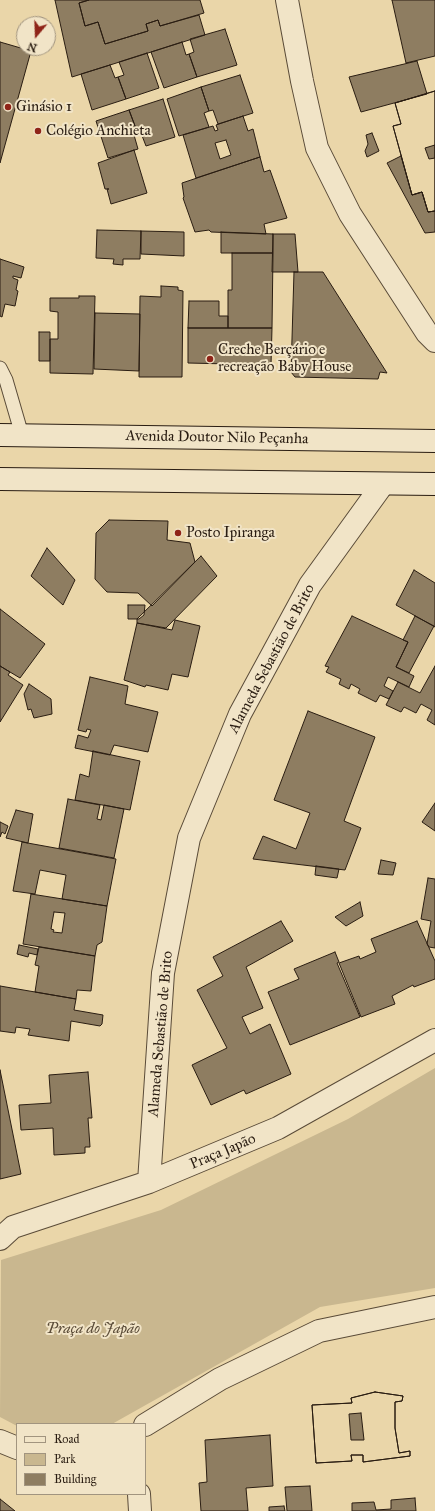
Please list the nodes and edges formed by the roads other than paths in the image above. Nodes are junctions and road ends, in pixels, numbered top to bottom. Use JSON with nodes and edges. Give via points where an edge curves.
{"nodes":[{"id":1,"x":287,"y":0,"type":"edge"},
{"id":2,"x":435,"y":341,"type":"edge"},
{"id":3,"x":0,"y":368,"type":"edge"},
{"id":4,"x":0,"y":435,"type":"edge"},
{"id":5,"x":22,"y":435,"type":"junction"},
{"id":6,"x":435,"y":441,"type":"edge"},
{"id":7,"x":0,"y":479,"type":"edge"},
{"id":8,"x":383,"y":484,"type":"junction"},
{"id":9,"x":435,"y":484,"type":"edge"},
{"id":10,"x":435,"y":1040,"type":"edge"},
{"id":11,"x":149,"y":1182,"type":"junction"},
{"id":12,"x":0,"y":1238,"type":"edge"},
{"id":13,"x":435,"y":1307,"type":"edge"},
{"id":14,"x":146,"y":1424,"type":"edge"},
{"id":15,"x":0,"y":1441,"type":"edge"},
{"id":16,"x":16,"y":1448,"type":"edge"},
{"id":17,"x":139,"y":1495,"type":"edge"},
{"id":18,"x":140,"y":1511,"type":"edge"}],
"edges":[{"from":1,"to":2,"type":"street","via":[[317,148],[350,214],[427,333]]},
{"from":3,"to":5,"type":"lane"},
{"from":4,"to":5,"type":"street","name":"Avenida Doutor Nilo Peçanha"},
{"from":5,"to":6,"type":"street","name":"Avenida Doutor Nilo Peçanha"},
{"from":7,"to":8,"type":"street"},
{"from":8,"to":9,"type":"street"},
{"from":8,"to":11,"type":"street","name":"Alameda Sebastião de Brito","via":[[310,585],[240,714],[190,838],[163,972]]},
{"from":10,"to":11,"type":"street","name":"Praça Japão","via":[[278,1128]]},
{"from":11,"to":12,"type":"street","name":"Praça Japão","via":[[13,1227]]},
{"from":13,"to":14,"type":"street","via":[[319,1331],[220,1379]]},
{"from":15,"to":16,"type":"street"},
{"from":17,"to":18,"type":"street"}]}
